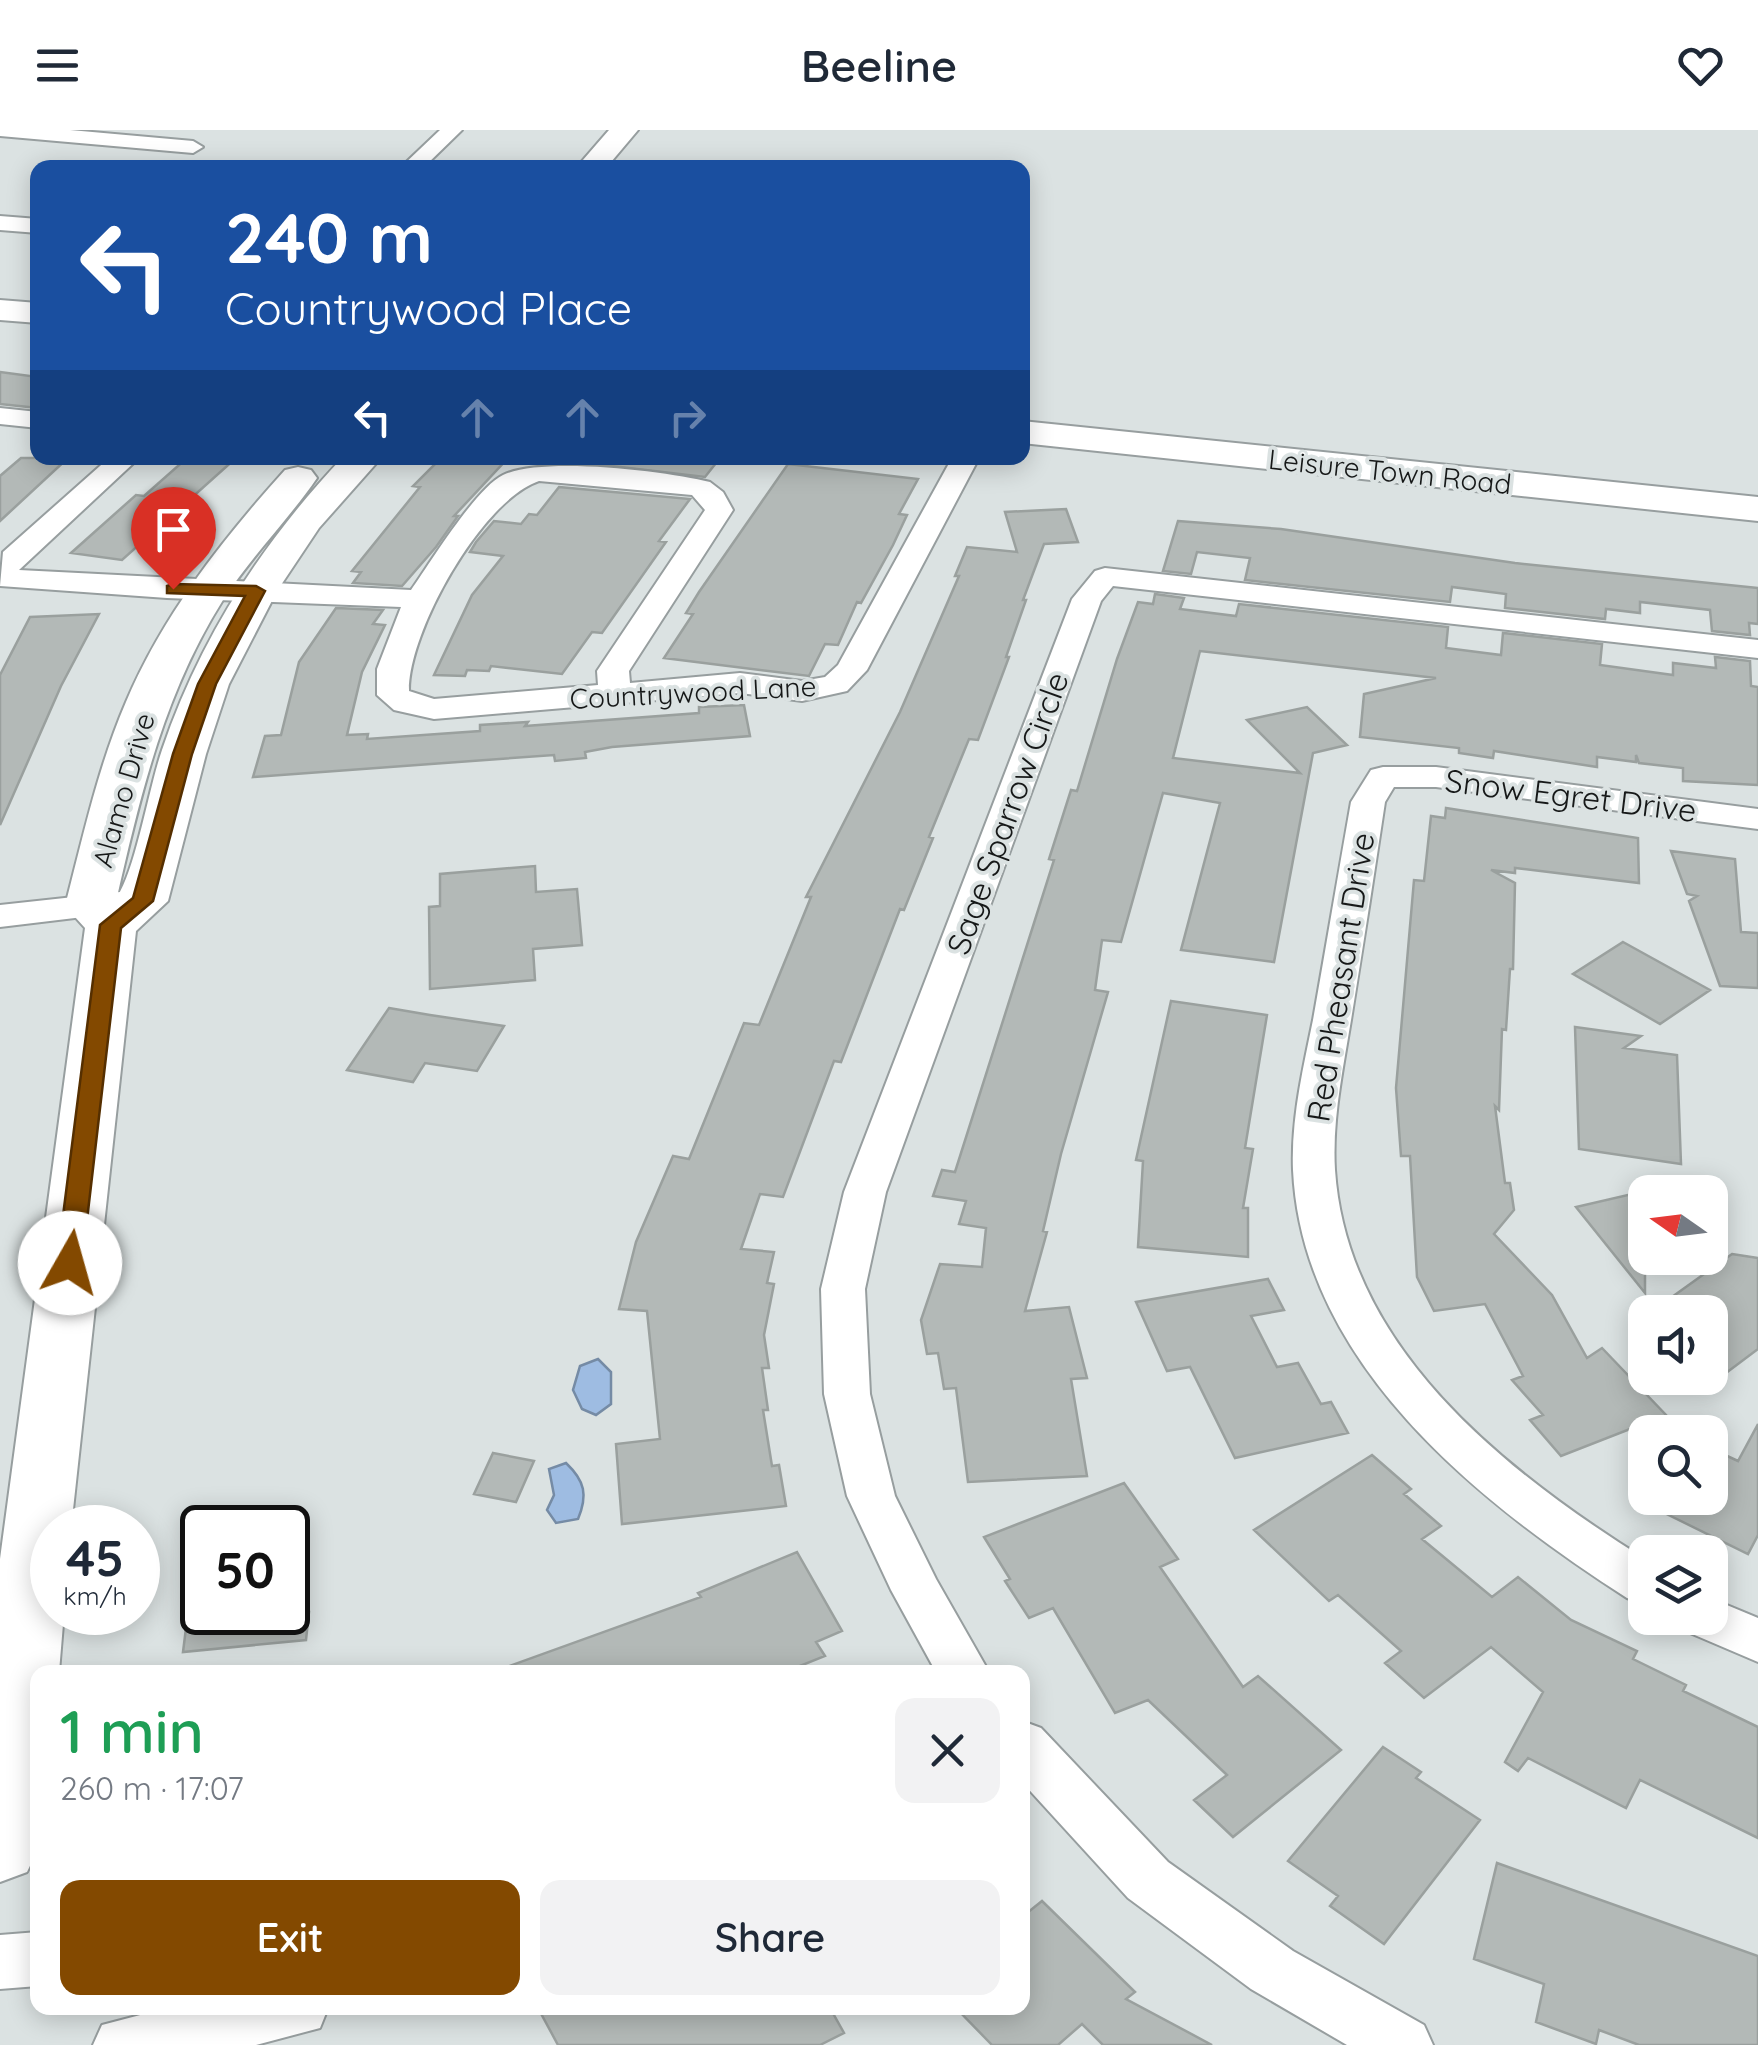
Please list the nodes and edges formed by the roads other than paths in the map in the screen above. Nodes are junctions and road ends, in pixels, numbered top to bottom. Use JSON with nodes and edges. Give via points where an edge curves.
{"nodes":[{"id":1,"x":0,"y":130,"type":"edge"},
{"id":2,"x":216,"y":130,"type":"edge"},
{"id":3,"x":452,"y":130,"type":"edge"},
{"id":4,"x":624,"y":130,"type":"edge"},
{"id":5,"x":650,"y":130,"type":"edge"},
{"id":6,"x":193,"y":146,"type":"junction"},
{"id":7,"x":175,"y":160,"type":"edge"},
{"id":8,"x":419,"y":160,"type":"edge"},
{"id":9,"x":597,"y":160,"type":"edge"},
{"id":10,"x":624,"y":160,"type":"edge"},
{"id":11,"x":0,"y":223,"type":"edge"},
{"id":12,"x":30,"y":225,"type":"edge"},
{"id":13,"x":0,"y":310,"type":"edge"},
{"id":14,"x":30,"y":313,"type":"edge"},
{"id":15,"x":0,"y":327,"type":"edge"},
{"id":16,"x":30,"y":329,"type":"edge"},
{"id":17,"x":0,"y":416,"type":"edge"},
{"id":18,"x":30,"y":419,"type":"edge"},
{"id":19,"x":1030,"y":433,"type":"edge"},
{"id":20,"x":1030,"y":453,"type":"edge"},
{"id":21,"x":117,"y":465,"type":"edge"},
{"id":22,"x":310,"y":465,"type":"edge"},
{"id":23,"x":356,"y":465,"type":"edge"},
{"id":24,"x":961,"y":465,"type":"edge"},
{"id":25,"x":1758,"y":509,"type":"edge"},
{"id":26,"x":1758,"y":528,"type":"edge"},
{"id":27,"x":0,"y":576,"type":"edge"},
{"id":28,"x":209,"y":589,"type":"junction"},
{"id":29,"x":256,"y":591,"type":"junction"},
{"id":30,"x":419,"y":599,"type":"junction"},
{"id":31,"x":1758,"y":649,"type":"edge"},
{"id":32,"x":614,"y":693,"type":"junction"},
{"id":33,"x":1383,"y":777,"type":"joint"},
{"id":34,"x":1758,"y":819,"type":"edge"},
{"id":35,"x":114,"y":911,"type":"junction"},
{"id":36,"x":0,"y":916,"type":"edge"},
{"id":37,"x":1628,"y":1574,"type":"edge"},
{"id":38,"x":1728,"y":1627,"type":"edge"},
{"id":39,"x":1758,"y":1641,"type":"edge"},
{"id":40,"x":959,"y":1665,"type":"edge"},
{"id":41,"x":1030,"y":1753,"type":"edge"},
{"id":42,"x":0,"y":1848,"type":"edge"},
{"id":43,"x":30,"y":1960,"type":"edge"},
{"id":44,"x":0,"y":1962,"type":"edge"},
{"id":45,"x":266,"y":2015,"type":"edge"},
{"id":46,"x":123,"y":2045,"type":"edge"},
{"id":47,"x":1403,"y":2045,"type":"edge"}],
"edges":[{"from":1,"to":6,"type":"street"},
{"from":2,"to":6,"type":"street"},
{"from":3,"to":8,"type":"street"},
{"from":4,"to":9,"type":"main road"},
{"from":5,"to":10,"type":"main road"},
{"from":6,"to":7,"type":"street"},
{"from":11,"to":12,"type":"street"},
{"from":13,"to":14,"type":"main road"},
{"from":15,"to":16,"type":"main road"},
{"from":17,"to":18,"type":"street"},
{"from":19,"to":25,"type":"main road","name":"Leisure Town Road"},
{"from":20,"to":26,"type":"main road","name":"Leisure Town Road"},
{"from":21,"to":27,"type":"street"},
{"from":22,"to":28,"type":"main road","name":"Alamo Drive"},
{"from":23,"to":29,"type":"main road","name":"Alamo Drive","via":[[305,520]]},
{"from":24,"to":32,"type":"street","name":"Countrywood Lane","via":[[851,670],[836,684],[802,691],[740,683]]},
{"from":27,"to":28,"type":"street"},
{"from":28,"to":29,"type":"street"},
{"from":28,"to":35,"type":"main road","name":"Alamo Drive","via":[[136,734]]},
{"from":29,"to":30,"type":"street"},
{"from":29,"to":35,"type":"main road","name":"Alamo Drive","via":[[207,684]]},
{"from":30,"to":32,"type":"street","name":"Countrywood Lane","via":[[392,669],[393,694],[405,702],[434,709]]},
{"from":30,"to":32,"type":"street","via":[[508,482],[537,473],[700,488],[719,510],[612,671]]},
{"from":31,"to":40,"type":"street","name":"Sage Sparrow Circle","via":[[1151,580],[1105,577],[1086,598],[866,1192],[842,1289],[847,1394],[871,1496]]},
{"from":33,"to":34,"type":"street","name":"Snow Egret Drive"},
{"from":33,"to":37,"type":"street","name":"Red Pheasant Drive","via":[[1368,802],[1315,1120],[1316,1190],[1330,1254],[1363,1325],[1417,1403],[1564,1536]]},
{"from":35,"to":36,"type":"street"},
{"from":35,"to":42,"type":"main road","name":"Alamo Drive"},
{"from":38,"to":39,"type":"street"},
{"from":41,"to":47,"type":"street","via":[[1148,1880],[1272,1970]]},
{"from":43,"to":44,"type":"street"},
{"from":45,"to":46,"type":"street"}]}
